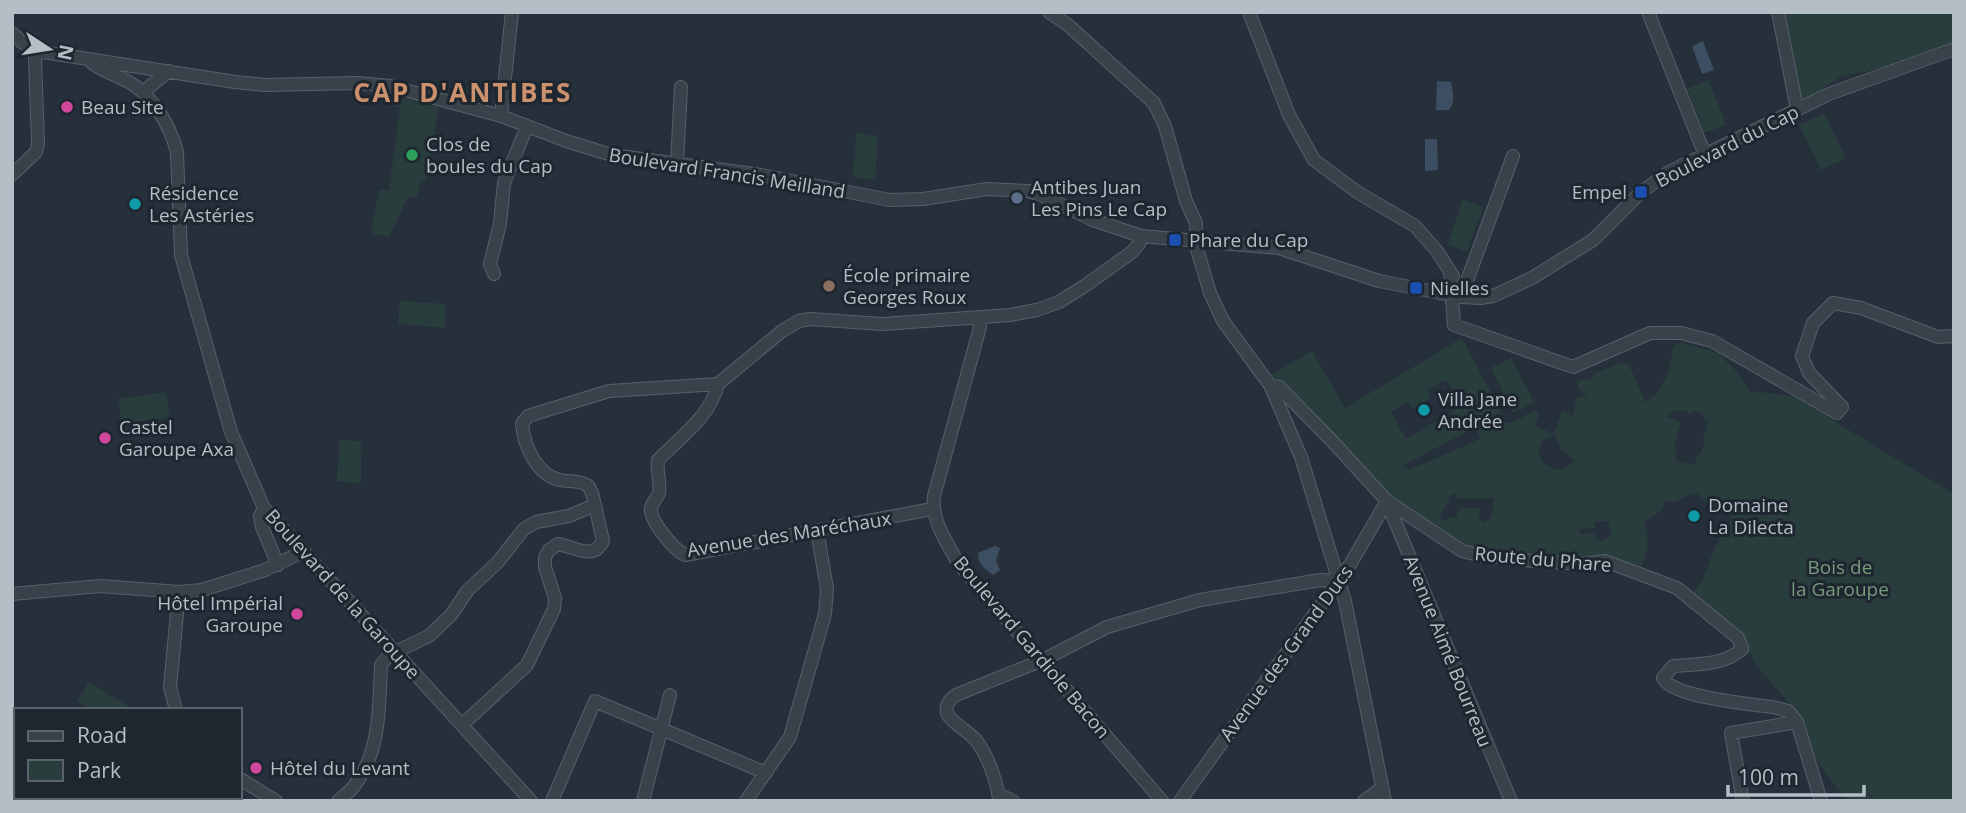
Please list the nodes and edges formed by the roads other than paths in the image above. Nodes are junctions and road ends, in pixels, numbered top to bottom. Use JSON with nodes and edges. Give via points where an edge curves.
{"nodes":[{"id":1,"x":512,"y":12,"type":"edge"},
{"id":2,"x":1049,"y":12,"type":"edge"},
{"id":3,"x":1249,"y":12,"type":"edge"},
{"id":4,"x":1648,"y":12,"type":"edge"},
{"id":5,"x":1778,"y":12,"type":"edge"},
{"id":6,"x":12,"y":33,"type":"edge"},
{"id":7,"x":1954,"y":49,"type":"edge"},
{"id":8,"x":37,"y":50,"type":"junction"},
{"id":9,"x":89,"y":61,"type":"junction"},
{"id":10,"x":135,"y":68,"type":"junction"},
{"id":11,"x":169,"y":71,"type":"junction"},
{"id":12,"x":130,"y":82,"type":"junction"},
{"id":13,"x":681,"y":87,"type":"dead end"},
{"id":14,"x":148,"y":92,"type":"junction"},
{"id":15,"x":1797,"y":109,"type":"junction"},
{"id":16,"x":501,"y":116,"type":"junction"},
{"id":17,"x":527,"y":126,"type":"junction"},
{"id":18,"x":1705,"y":155,"type":"junction"},
{"id":19,"x":1513,"y":156,"type":"dead end"},
{"id":20,"x":677,"y":164,"type":"junction"},
{"id":21,"x":12,"y":175,"type":"edge"},
{"id":22,"x":1141,"y":236,"type":"junction"},
{"id":23,"x":1198,"y":242,"type":"junction"},
{"id":24,"x":495,"y":274,"type":"dead end"},
{"id":25,"x":1456,"y":296,"type":"junction"},
{"id":26,"x":979,"y":317,"type":"junction"},
{"id":27,"x":1954,"y":336,"type":"edge"},
{"id":28,"x":718,"y":384,"type":"junction"},
{"id":29,"x":1270,"y":385,"type":"junction"},
{"id":30,"x":1387,"y":501,"type":"junction"},
{"id":31,"x":595,"y":505,"type":"junction"},
{"id":32,"x":264,"y":508,"type":"junction"},
{"id":33,"x":932,"y":509,"type":"junction"},
{"id":34,"x":817,"y":530,"type":"junction"},
{"id":35,"x":302,"y":552,"type":"junction"},
{"id":36,"x":278,"y":565,"type":"junction"},
{"id":37,"x":1339,"y":581,"type":"junction"},
{"id":38,"x":179,"y":592,"type":"junction"},
{"id":39,"x":12,"y":594,"type":"edge"},
{"id":40,"x":397,"y":652,"type":"junction"},
{"id":41,"x":1043,"y":660,"type":"junction"},
{"id":42,"x":670,"y":695,"type":"dead end"},
{"id":43,"x":175,"y":708,"type":"edge"},
{"id":44,"x":1797,"y":722,"type":"junction"},
{"id":45,"x":462,"y":725,"type":"junction"},
{"id":46,"x":661,"y":728,"type":"junction"},
{"id":47,"x":766,"y":773,"type":"junction"},
{"id":48,"x":242,"y":780,"type":"edge"},
{"id":49,"x":1383,"y":794,"type":"edge"},
{"id":50,"x":999,"y":797,"type":"edge"},
{"id":51,"x":276,"y":801,"type":"edge"},
{"id":52,"x":338,"y":801,"type":"edge"},
{"id":53,"x":531,"y":801,"type":"edge"},
{"id":54,"x":552,"y":801,"type":"edge"},
{"id":55,"x":643,"y":801,"type":"edge"},
{"id":56,"x":746,"y":801,"type":"edge"},
{"id":57,"x":1013,"y":801,"type":"edge"},
{"id":58,"x":1163,"y":801,"type":"edge"},
{"id":59,"x":1180,"y":801,"type":"edge"},
{"id":60,"x":1364,"y":801,"type":"edge"},
{"id":61,"x":1511,"y":801,"type":"edge"},
{"id":62,"x":1742,"y":801,"type":"edge"},
{"id":63,"x":1821,"y":801,"type":"edge"}],
"edges":[{"from":1,"to":16,"type":"street"},
{"from":2,"to":23,"type":"street","via":[[1154,103],[1196,223]]},
{"from":3,"to":25,"type":"street","via":[[1289,115],[1314,160],[1415,226],[1450,271],[1459,288]]},
{"from":4,"to":18,"type":"street"},
{"from":5,"to":15,"type":"street"},
{"from":6,"to":8,"type":"street"},
{"from":7,"to":15,"type":"street","name":"Boulevard du Cap","via":[[1861,80]]},
{"from":8,"to":9,"type":"street"},
{"from":8,"to":21,"type":"street","via":[[38,143],[36,152]]},
{"from":9,"to":10,"type":"street","name":"Boulevard Francis Meilland"},
{"from":9,"to":12,"type":"street","name":"Boulevard de la Garoupe"},
{"from":10,"to":11,"type":"street","name":"Boulevard Francis Meilland"},
{"from":10,"to":12,"type":"street"},
{"from":10,"to":14,"type":"street"},
{"from":11,"to":14,"type":"street"},
{"from":11,"to":16,"type":"street","name":"Boulevard Francis Meilland","via":[[265,85],[381,85]]},
{"from":12,"to":14,"type":"street","name":"Boulevard de la Garoupe"},
{"from":13,"to":20,"type":"street"},
{"from":14,"to":32,"type":"street","name":"Boulevard de la Garoupe","via":[[174,141],[181,254],[231,432]]},
{"from":15,"to":18,"type":"street","name":"Boulevard du Cap"},
{"from":16,"to":17,"type":"street","name":"Boulevard Francis Meilland"},
{"from":17,"to":20,"type":"street","name":"Boulevard Francis Meilland","via":[[612,155]]},
{"from":17,"to":24,"type":"street","via":[[504,183],[490,264]]},
{"from":18,"to":25,"type":"street","name":"Boulevard du Cap","via":[[1669,172],[1641,192],[1593,240],[1532,278],[1488,297]]},
{"from":19,"to":25,"type":"street"},
{"from":20,"to":22,"type":"street","name":"Boulevard Francis Meilland","via":[[890,200],[987,188],[1028,191]]},
{"from":22,"to":23,"type":"street","name":"Boulevard Francis Meilland"},
{"from":22,"to":26,"type":"street","via":[[1132,252],[1059,302],[1037,310]]},
{"from":23,"to":25,"type":"street","name":"Boulevard du Cap","via":[[1279,248],[1379,281]]},
{"from":23,"to":29,"type":"street","via":[[1210,293],[1223,321]]},
{"from":25,"to":27,"type":"street","via":[[1454,325],[1573,367],[1650,333],[1681,333],[1712,341],[1837,413],[1842,407],[1809,373],[1802,356],[1813,323],[1833,303],[1861,308],[1938,337]]},
{"from":26,"to":28,"type":"street","via":[[882,324],[799,321]]},
{"from":26,"to":33,"type":"street"},
{"from":28,"to":31,"type":"street","via":[[609,391],[528,416],[522,424],[523,436],[538,467],[558,480],[584,483]]},
{"from":28,"to":34,"type":"street","name":"Avenue des Maréchaux","via":[[716,396],[659,460],[659,493],[651,508],[652,518],[677,552],[685,555]]},
{"from":29,"to":30,"type":"street","name":"Route du Phare","via":[[1279,387]]},
{"from":29,"to":37,"type":"street","via":[[1301,457]]},
{"from":30,"to":37,"type":"street","name":"Avenue des Grand Ducs"},
{"from":30,"to":44,"type":"street","name":"Route du Phare","via":[[1462,551],[1534,561],[1605,561],[1677,588],[1738,638],[1742,649],[1716,663],[1673,666],[1665,673],[1666,683],[1686,693],[1788,711]]},
{"from":30,"to":61,"type":"street","name":"Avenue Aimé Bourreau"},
{"from":31,"to":40,"type":"street","via":[[524,529],[451,615],[429,636]]},
{"from":31,"to":45,"type":"street","via":[[603,541],[599,550],[580,551],[558,544],[549,550],[545,567],[554,609],[532,654],[517,676]]},
{"from":32,"to":35,"type":"street","name":"Boulevard de la Garoupe"},
{"from":32,"to":36,"type":"street","via":[[262,527]]},
{"from":33,"to":34,"type":"street","name":"Avenue des Maréchaux"},
{"from":33,"to":41,"type":"street","name":"Boulevard Gardiole Bacon","via":[[957,563]]},
{"from":34,"to":47,"type":"street","via":[[827,589],[825,614],[792,731]]},
{"from":35,"to":36,"type":"street"},
{"from":35,"to":40,"type":"street","name":"Boulevard de la Garoupe"},
{"from":36,"to":38,"type":"street","via":[[222,586]]},
{"from":37,"to":41,"type":"street","via":[[1320,580],[1200,600],[1107,627]]},
{"from":37,"to":49,"type":"street"},
{"from":37,"to":59,"type":"street","name":"Avenue des Grand Ducs"},
{"from":38,"to":39,"type":"street","via":[[100,586]]},
{"from":38,"to":43,"type":"street","via":[[170,687]]},
{"from":40,"to":45,"type":"street","name":"Boulevard de la Garoupe"},
{"from":40,"to":52,"type":"street","via":[[381,665],[379,721],[370,757],[354,786]]},
{"from":41,"to":50,"type":"street","via":[[948,702],[948,717],[963,727],[985,755]]},
{"from":41,"to":58,"type":"street","name":"Boulevard Gardiole Bacon"},
{"from":42,"to":46,"type":"street"},
{"from":44,"to":62,"type":"street","via":[[1731,733]]},
{"from":44,"to":63,"type":"street"},
{"from":45,"to":53,"type":"street","name":"Boulevard de la Garoupe"},
{"from":46,"to":47,"type":"street"},
{"from":46,"to":54,"type":"street","via":[[595,701]]},
{"from":46,"to":55,"type":"street"},
{"from":47,"to":56,"type":"street"},
{"from":48,"to":51,"type":"street"},
{"from":49,"to":60,"type":"street"},
{"from":50,"to":57,"type":"street"}]}
